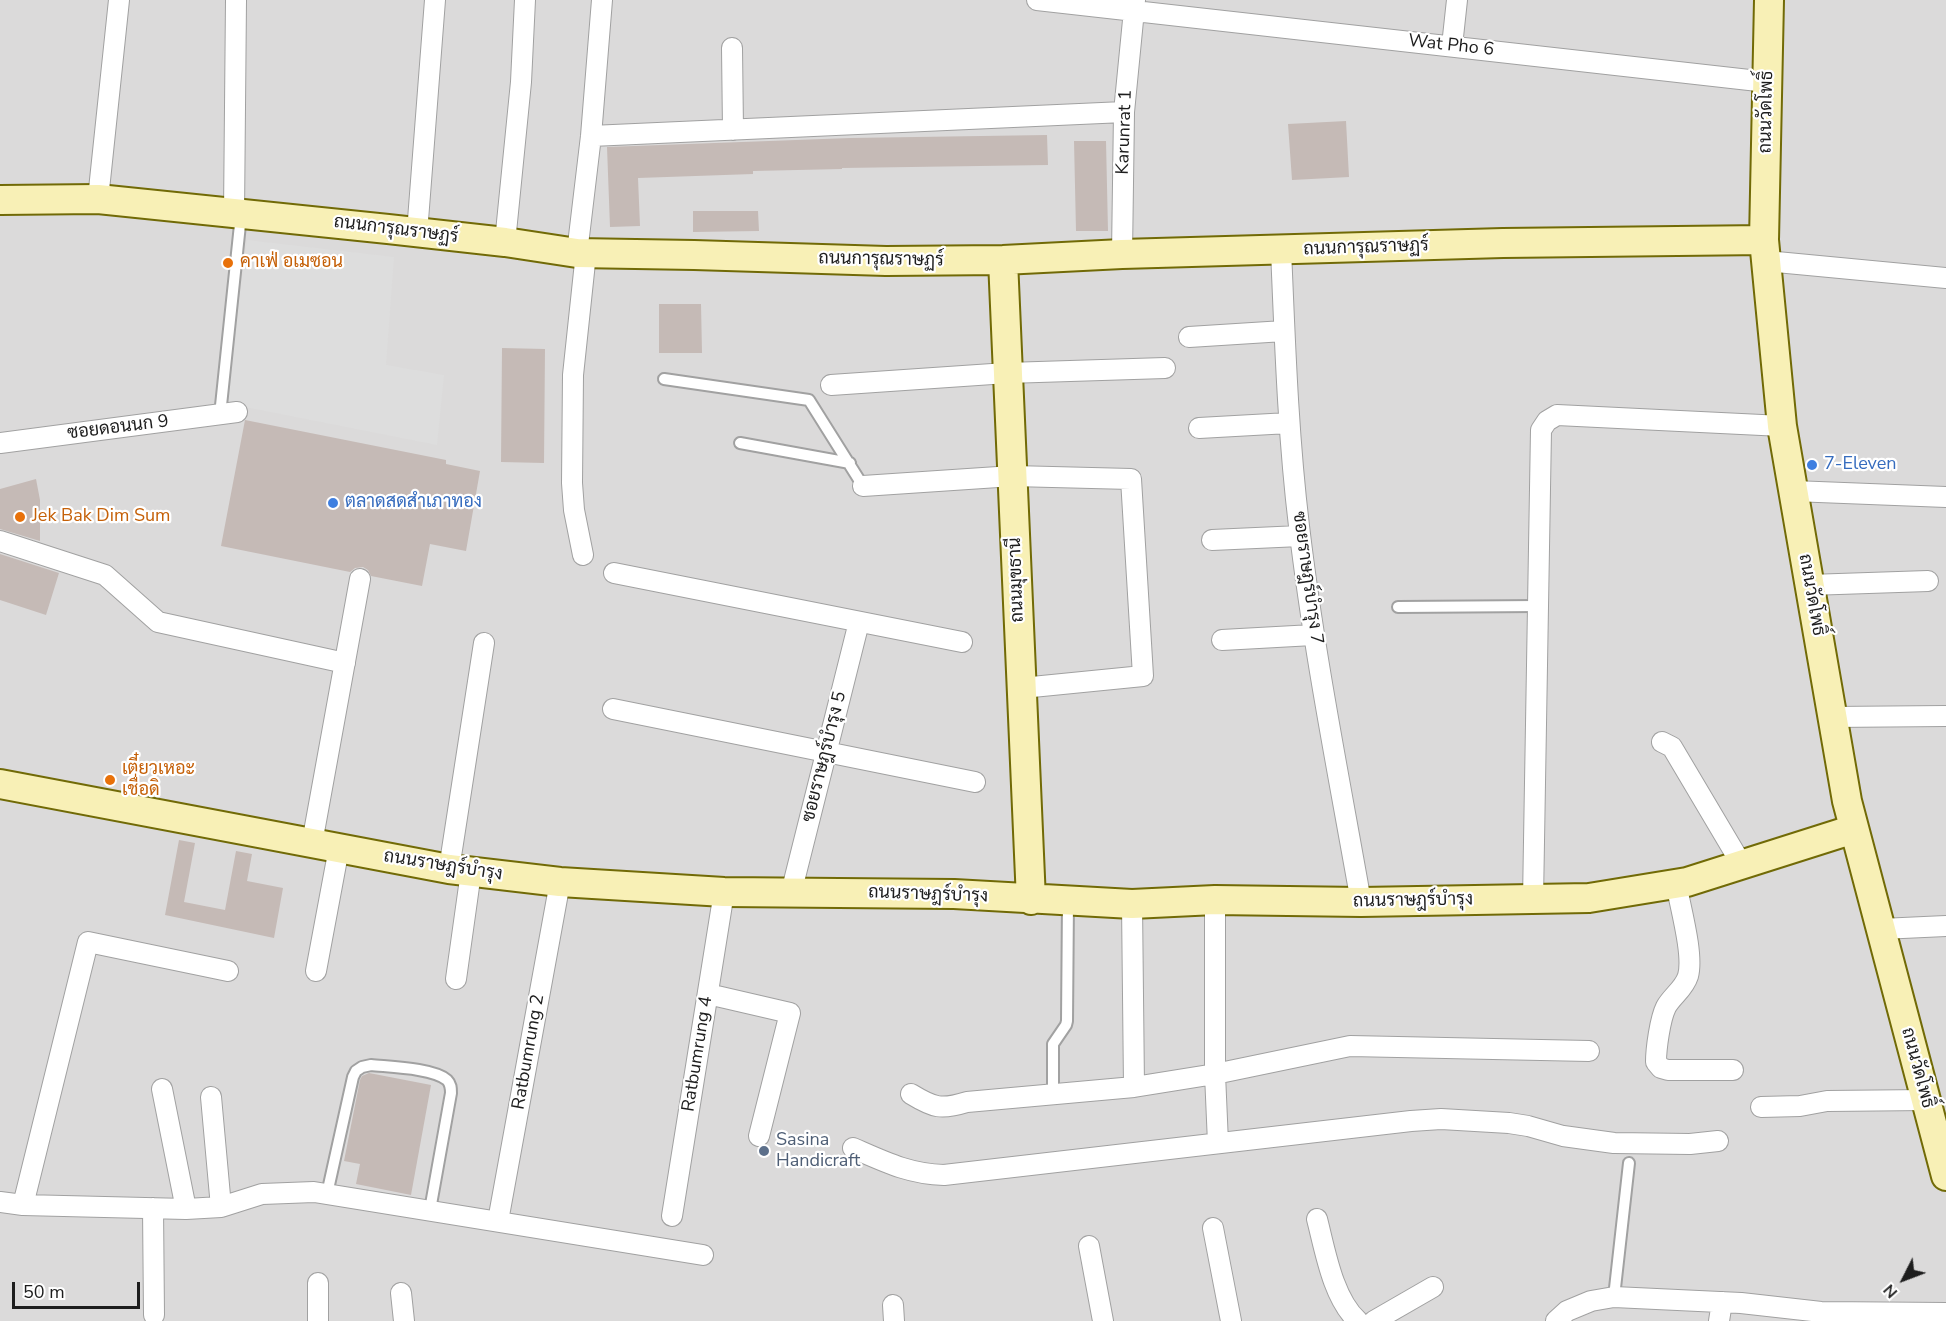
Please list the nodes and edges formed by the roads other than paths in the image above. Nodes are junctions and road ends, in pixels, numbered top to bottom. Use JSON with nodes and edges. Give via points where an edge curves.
{"nodes":[{"id":1,"x":119,"y":0,"type":"edge"},
{"id":2,"x":236,"y":0,"type":"edge"},
{"id":3,"x":435,"y":0,"type":"edge"},
{"id":4,"x":525,"y":0,"type":"edge"},
{"id":5,"x":602,"y":0,"type":"edge"},
{"id":6,"x":1037,"y":0,"type":"edge"},
{"id":7,"x":1457,"y":0,"type":"edge"},
{"id":8,"x":1769,"y":0,"type":"edge"},
{"id":9,"x":1134,"y":5,"type":"edge"},
{"id":10,"x":1452,"y":46,"type":"junction"},
{"id":11,"x":732,"y":48,"type":"dead end"},
{"id":12,"x":1767,"y":81,"type":"junction"},
{"id":13,"x":1124,"y":112,"type":"junction"},
{"id":14,"x":733,"y":130,"type":"junction"},
{"id":15,"x":591,"y":136,"type":"junction"},
{"id":16,"x":98,"y":199,"type":"junction"},
{"id":17,"x":0,"y":200,"type":"edge"},
{"id":18,"x":238,"y":214,"type":"junction"},
{"id":19,"x":417,"y":233,"type":"junction"},
{"id":20,"x":505,"y":242,"type":"junction"},
{"id":21,"x":1281,"y":250,"type":"junction"},
{"id":22,"x":1765,"y":251,"type":"junction"},
{"id":23,"x":581,"y":253,"type":"junction"},
{"id":24,"x":1122,"y":254,"type":"junction"},
{"id":25,"x":1003,"y":260,"type":"junction"},
{"id":26,"x":1946,"y":278,"type":"edge"},
{"id":27,"x":1284,"y":332,"type":"junction"},
{"id":28,"x":1189,"y":337,"type":"dead end"},
{"id":29,"x":1165,"y":368,"type":"dead end"},
{"id":30,"x":1007,"y":373,"type":"junction"},
{"id":31,"x":664,"y":379,"type":"dead end"},
{"id":32,"x":831,"y":385,"type":"dead end"},
{"id":33,"x":228,"y":413,"type":"joint"},
{"id":34,"x":1289,"y":423,"type":"junction"},
{"id":35,"x":1782,"y":426,"type":"junction"},
{"id":36,"x":1199,"y":428,"type":"dead end"},
{"id":37,"x":0,"y":443,"type":"edge"},
{"id":38,"x":740,"y":443,"type":"dead end"},
{"id":39,"x":850,"y":463,"type":"junction"},
{"id":40,"x":1013,"y":476,"type":"junction"},
{"id":41,"x":863,"y":486,"type":"joint"},
{"id":42,"x":1793,"y":491,"type":"junction"},
{"id":43,"x":1946,"y":497,"type":"edge"},
{"id":44,"x":1300,"y":536,"type":"junction"},
{"id":45,"x":1212,"y":540,"type":"dead end"},
{"id":46,"x":0,"y":542,"type":"edge"},
{"id":47,"x":583,"y":555,"type":"dead end"},
{"id":48,"x":614,"y":573,"type":"dead end"},
{"id":49,"x":360,"y":579,"type":"dead end"},
{"id":50,"x":1928,"y":581,"type":"dead end"},
{"id":51,"x":1809,"y":585,"type":"junction"},
{"id":52,"x":1538,"y":606,"type":"junction"},
{"id":53,"x":1398,"y":607,"type":"dead end"},
{"id":54,"x":859,"y":622,"type":"junction"},
{"id":55,"x":1313,"y":635,"type":"junction"},
{"id":56,"x":1222,"y":640,"type":"dead end"},
{"id":57,"x":962,"y":642,"type":"dead end"},
{"id":58,"x":484,"y":644,"type":"dead end"},
{"id":59,"x":345,"y":663,"type":"junction"},
{"id":60,"x":1022,"y":688,"type":"junction"},
{"id":61,"x":613,"y":709,"type":"dead end"},
{"id":62,"x":1946,"y":716,"type":"edge"},
{"id":63,"x":1832,"y":717,"type":"junction"},
{"id":64,"x":1662,"y":742,"type":"dead end"},
{"id":65,"x":827,"y":753,"type":"junction"},
{"id":66,"x":975,"y":782,"type":"dead end"},
{"id":67,"x":0,"y":784,"type":"edge"},
{"id":68,"x":1854,"y":829,"type":"junction"},
{"id":69,"x":326,"y":846,"type":"junction"},
{"id":70,"x":1742,"y":865,"type":"junction"},
{"id":71,"x":460,"y":871,"type":"junction"},
{"id":72,"x":560,"y":882,"type":"junction"},
{"id":73,"x":1676,"y":884,"type":"junction"},
{"id":74,"x":724,"y":892,"type":"junction"},
{"id":75,"x":791,"y":893,"type":"junction"},
{"id":76,"x":1031,"y":900,"type":"junction"},
{"id":77,"x":1215,"y":900,"type":"junction"},
{"id":78,"x":1533,"y":900,"type":"junction"},
{"id":79,"x":1068,"y":901,"type":"junction"},
{"id":80,"x":1361,"y":902,"type":"junction"},
{"id":81,"x":1132,"y":904,"type":"junction"},
{"id":82,"x":1946,"y":926,"type":"edge"},
{"id":83,"x":1881,"y":929,"type":"junction"},
{"id":84,"x":316,"y":970,"type":"dead end"},
{"id":85,"x":228,"y":971,"type":"dead end"},
{"id":86,"x":456,"y":979,"type":"dead end"},
{"id":87,"x":708,"y":994,"type":"junction"},
{"id":88,"x":1589,"y":1051,"type":"dead end"},
{"id":89,"x":1733,"y":1070,"type":"dead end"},
{"id":90,"x":1215,"y":1074,"type":"junction"},
{"id":91,"x":1134,"y":1087,"type":"junction"},
{"id":92,"x":162,"y":1089,"type":"dead end"},
{"id":93,"x":911,"y":1094,"type":"dead end"},
{"id":94,"x":1053,"y":1094,"type":"junction"},
{"id":95,"x":211,"y":1097,"type":"dead end"},
{"id":96,"x":1926,"y":1100,"type":"junction"},
{"id":97,"x":1761,"y":1107,"type":"dead end"},
{"id":98,"x":759,"y":1136,"type":"dead end"},
{"id":99,"x":1718,"y":1141,"type":"dead end"},
{"id":100,"x":1218,"y":1143,"type":"junction"},
{"id":101,"x":853,"y":1148,"type":"dead end"},
{"id":102,"x":1629,"y":1163,"type":"dead end"},
{"id":103,"x":1946,"y":1176,"type":"edge"},
{"id":104,"x":327,"y":1194,"type":"junction"},
{"id":105,"x":0,"y":1202,"type":"edge"},
{"id":106,"x":23,"y":1205,"type":"junction"},
{"id":107,"x":220,"y":1207,"type":"junction"},
{"id":108,"x":153,"y":1208,"type":"junction"},
{"id":109,"x":186,"y":1209,"type":"junction"},
{"id":110,"x":430,"y":1210,"type":"junction"},
{"id":111,"x":672,"y":1216,"type":"dead end"},
{"id":112,"x":1317,"y":1219,"type":"dead end"},
{"id":113,"x":498,"y":1221,"type":"junction"},
{"id":114,"x":1213,"y":1228,"type":"dead end"},
{"id":115,"x":1089,"y":1246,"type":"dead end"},
{"id":116,"x":703,"y":1255,"type":"dead end"},
{"id":117,"x":318,"y":1283,"type":"dead end"},
{"id":118,"x":1433,"y":1287,"type":"dead end"},
{"id":119,"x":402,"y":1293,"type":"dead end"},
{"id":120,"x":1614,"y":1298,"type":"junction"},
{"id":121,"x":1720,"y":1312,"type":"edge"},
{"id":122,"x":1946,"y":1313,"type":"edge"},
{"id":123,"x":154,"y":1315,"type":"dead end"},
{"id":124,"x":318,"y":1321,"type":"edge"},
{"id":125,"x":404,"y":1321,"type":"edge"},
{"id":126,"x":1103,"y":1321,"type":"edge"},
{"id":127,"x":1231,"y":1321,"type":"edge"},
{"id":128,"x":1358,"y":1321,"type":"edge"},
{"id":129,"x":1374,"y":1321,"type":"edge"},
{"id":130,"x":1556,"y":1321,"type":"edge"}],
"edges":[{"from":1,"to":16,"type":"street"},
{"from":2,"to":18,"type":"street"},
{"from":3,"to":19,"type":"street"},
{"from":4,"to":20,"type":"street"},
{"from":5,"to":15,"type":"street"},
{"from":6,"to":9,"type":"street","name":"Wat Pho 6"},
{"from":7,"to":10,"type":"street"},
{"from":8,"to":12,"type":"street","name":"ถนนวัดโพธิ์"},
{"from":9,"to":10,"type":"street","name":"Wat Pho 6"},
{"from":9,"to":13,"type":"street","name":"Karunrat 1"},
{"from":10,"to":12,"type":"street","name":"Wat Pho 6"},
{"from":11,"to":14,"type":"street"},
{"from":12,"to":22,"type":"street","name":"ถนนวัดโพธิ์"},
{"from":13,"to":14,"type":"street"},
{"from":13,"to":24,"type":"street","name":"Karunrat 1"},
{"from":14,"to":15,"type":"street"},
{"from":15,"to":23,"type":"street"},
{"from":16,"to":17,"type":"street","name":"ถนนการุณราษฏร์"},
{"from":16,"to":18,"type":"street","name":"ถนนการุณราษฏร์"},
{"from":18,"to":19,"type":"street","name":"ถนนการุณราษฏร์"},
{"from":18,"to":33,"type":"lane"},
{"from":19,"to":20,"type":"street","name":"ถนนการุณราษฏร์"},
{"from":20,"to":23,"type":"street","name":"ถนนการุณราษฏร์"},
{"from":21,"to":22,"type":"street","name":"ถนนการุณราษฏร์","via":[[1503,243]]},
{"from":21,"to":24,"type":"street","name":"ถนนการุณราษฏร์"},
{"from":21,"to":27,"type":"street","name":"ซอยราษฎร์บำรุง 7"},
{"from":22,"to":26,"type":"street"},
{"from":22,"to":35,"type":"street","name":"ถนนวัดโพธิ์"},
{"from":23,"to":25,"type":"street","name":"ถนนการุณราษฏร์"},
{"from":23,"to":47,"type":"street","via":[[573,375],[573,471],[574,510]]},
{"from":24,"to":25,"type":"street","name":"ถนนการุณราษฏร์"},
{"from":25,"to":30,"type":"street","name":"ถนนมุขธานี"},
{"from":27,"to":28,"type":"street"},
{"from":27,"to":34,"type":"street","name":"ซอยราษฎร์บำรุง 7"},
{"from":29,"to":30,"type":"street"},
{"from":30,"to":32,"type":"street"},
{"from":30,"to":40,"type":"street","name":"ถนนมุขธานี"},
{"from":31,"to":39,"type":"lane","via":[[809,400]]},
{"from":33,"to":37,"type":"street","name":"ซอยดอนนก 9"},
{"from":34,"to":36,"type":"street"},
{"from":34,"to":44,"type":"street","name":"ซอยราษฎร์บำรุง 7"},
{"from":35,"to":42,"type":"street","name":"ถนนวัดโพธิ์"},
{"from":35,"to":52,"type":"street","via":[[1557,415],[1547,421],[1541,430]]},
{"from":38,"to":39,"type":"lane"},
{"from":39,"to":41,"type":"lane"},
{"from":40,"to":41,"type":"street"},
{"from":40,"to":60,"type":"street","name":"ถนนมุขธานี"},
{"from":40,"to":60,"type":"street","via":[[1131,479],[1143,676]]},
{"from":42,"to":43,"type":"street"},
{"from":42,"to":51,"type":"street","name":"ถนนวัดโพธิ์"},
{"from":44,"to":45,"type":"street"},
{"from":44,"to":55,"type":"street","name":"ซอยราษฎร์บำรุง 7"},
{"from":46,"to":59,"type":"street","via":[[105,575],[158,622]]},
{"from":48,"to":54,"type":"street"},
{"from":49,"to":59,"type":"street"},
{"from":50,"to":51,"type":"street"},
{"from":51,"to":63,"type":"street","name":"ถนนวัดโพธิ์"},
{"from":52,"to":53,"type":"lane"},
{"from":52,"to":78,"type":"street"},
{"from":54,"to":57,"type":"street"},
{"from":54,"to":65,"type":"street","name":"ซอยราษฎร์บำรุง 5"},
{"from":55,"to":56,"type":"street"},
{"from":55,"to":80,"type":"street","name":"ซอยราษฎร์บำรุง 7"},
{"from":58,"to":71,"type":"street"},
{"from":59,"to":69,"type":"street"},
{"from":60,"to":76,"type":"street","name":"ถนนมุขธานี"},
{"from":61,"to":65,"type":"street"},
{"from":62,"to":63,"type":"street"},
{"from":63,"to":68,"type":"street","name":"ถนนวัดโพธิ์"},
{"from":64,"to":70,"type":"street","via":[[1672,747]]},
{"from":65,"to":66,"type":"street"},
{"from":65,"to":75,"type":"street","name":"ซอยราษฎร์บำรุง 5"},
{"from":67,"to":69,"type":"street","name":"ถนนราษฎร์บำรุง"},
{"from":68,"to":70,"type":"street","name":"ถนนราษฎร์บำรุง"},
{"from":68,"to":83,"type":"street","name":"ถนนวัดโพธิ์"},
{"from":69,"to":71,"type":"street","name":"ถนนราษฎร์บำรุง"},
{"from":69,"to":84,"type":"street"},
{"from":70,"to":73,"type":"street","name":"ถนนราษฎร์บำรุง"},
{"from":71,"to":72,"type":"street","name":"ถนนราษฎร์บำรุง"},
{"from":71,"to":86,"type":"street"},
{"from":72,"to":74,"type":"street","name":"ถนนราษฎร์บำรุง"},
{"from":72,"to":113,"type":"street","name":"Ratbumrung 2"},
{"from":73,"to":78,"type":"street","name":"ถนนราษฎร์บำรุง","via":[[1589,898]]},
{"from":73,"to":89,"type":"street","via":[[1686,934],[1688,971],[1683,986],[1664,1012],[1656,1062],[1668,1070]]},
{"from":74,"to":75,"type":"street","name":"ถนนราษฎร์บำรุง"},
{"from":74,"to":87,"type":"street","name":"Ratbumrung 4"},
{"from":75,"to":76,"type":"street","name":"ถนนราษฎร์บำรุง","via":[[954,894]]},
{"from":76,"to":79,"type":"street","name":"ถนนราษฎร์บำรุง"},
{"from":77,"to":80,"type":"street","name":"ถนนราษฎร์บำรุง"},
{"from":77,"to":81,"type":"street","name":"ถนนราษฎร์บำรุง"},
{"from":77,"to":90,"type":"street"},
{"from":78,"to":80,"type":"street","name":"ถนนราษฎร์บำรุง"},
{"from":79,"to":81,"type":"street","name":"ถนนราษฎร์บำรุง"},
{"from":79,"to":94,"type":"lane","via":[[1067,1021],[1053,1044]]},
{"from":81,"to":91,"type":"street"},
{"from":82,"to":83,"type":"street"},
{"from":83,"to":96,"type":"street","name":"ถนนวัดโพธิ์"},
{"from":85,"to":106,"type":"street","via":[[88,942]]},
{"from":87,"to":98,"type":"street","via":[[790,1013]]},
{"from":87,"to":111,"type":"street","name":"Ratbumrung 4"},
{"from":88,"to":90,"type":"street","via":[[1350,1046]]},
{"from":90,"to":91,"type":"street"},
{"from":90,"to":100,"type":"street"},
{"from":91,"to":94,"type":"street"},
{"from":92,"to":109,"type":"street"},
{"from":93,"to":94,"type":"street","via":[[930,1106],[949,1107]]},
{"from":95,"to":107,"type":"street"},
{"from":96,"to":97,"type":"street","via":[[1827,1101]]},
{"from":96,"to":103,"type":"street","name":"ถนนวัดโพธิ์"},
{"from":99,"to":100,"type":"street","via":[[1614,1143],[1519,1125],[1442,1119]]},
{"from":100,"to":101,"type":"street","via":[[944,1175],[900,1169]]},
{"from":102,"to":120,"type":"lane"},
{"from":104,"to":107,"type":"street","via":[[262,1194]]},
{"from":104,"to":110,"type":"street"},
{"from":104,"to":110,"type":"lane","via":[[356,1071],[371,1065],[429,1073],[446,1080],[452,1094]]},
{"from":105,"to":106,"type":"street"},
{"from":106,"to":108,"type":"street"},
{"from":107,"to":109,"type":"street"},
{"from":108,"to":109,"type":"street"},
{"from":108,"to":123,"type":"street"},
{"from":110,"to":113,"type":"street"},
{"from":112,"to":128,"type":"street","via":[[1330,1270]]},
{"from":113,"to":116,"type":"street"},
{"from":114,"to":127,"type":"street"},
{"from":115,"to":126,"type":"street"},
{"from":117,"to":124,"type":"street"},
{"from":118,"to":129,"type":"street"},
{"from":119,"to":125,"type":"street"},
{"from":120,"to":121,"type":"street"},
{"from":120,"to":130,"type":"street","via":[[1591,1301],[1567,1311]]},
{"from":121,"to":122,"type":"street"}]}
